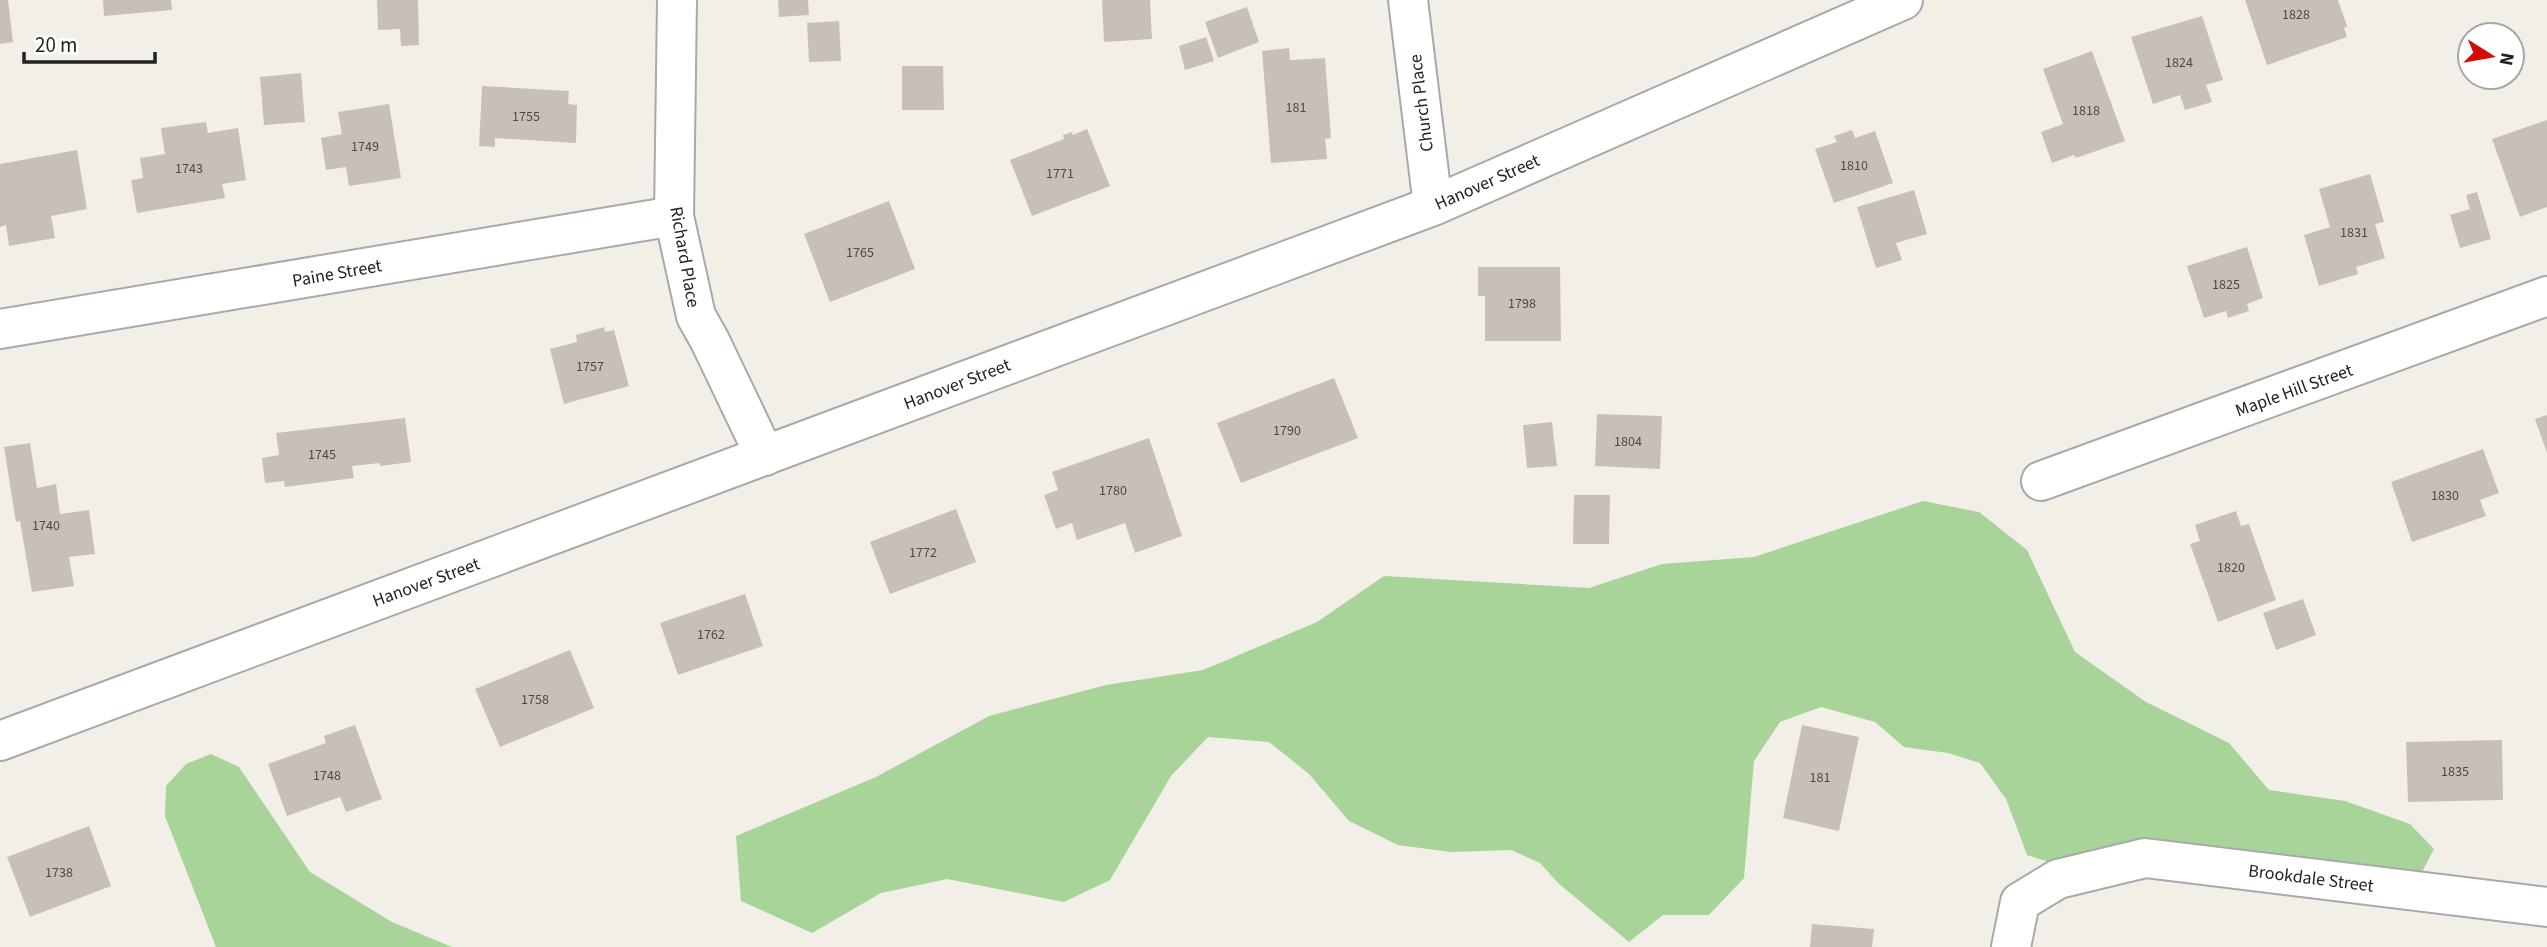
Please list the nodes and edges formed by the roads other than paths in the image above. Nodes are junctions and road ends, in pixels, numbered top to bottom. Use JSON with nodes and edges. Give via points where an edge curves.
{"nodes":[{"id":1,"x":677,"y":0,"type":"edge"},
{"id":2,"x":1408,"y":0,"type":"edge"},
{"id":3,"x":1903,"y":0,"type":"edge"},
{"id":4,"x":1433,"y":206,"type":"junction"},
{"id":5,"x":674,"y":216,"type":"junction"},
{"id":6,"x":2547,"y":296,"type":"edge"},
{"id":7,"x":0,"y":329,"type":"edge"},
{"id":8,"x":765,"y":456,"type":"junction"},
{"id":9,"x":2041,"y":481,"type":"dead end"},
{"id":10,"x":0,"y":741,"type":"edge"},
{"id":11,"x":2547,"y":907,"type":"edge"},
{"id":12,"x":2011,"y":947,"type":"edge"}],
"edges":[{"from":1,"to":5,"type":"street","name":"Richard Place"},
{"from":2,"to":4,"type":"street","name":"Church Place"},
{"from":3,"to":4,"type":"street","name":"Hanover Street"},
{"from":4,"to":8,"type":"street","name":"Hanover Street"},
{"from":5,"to":7,"type":"street","name":"Paine Street"},
{"from":5,"to":8,"type":"street","name":"Richard Place","via":[[696,316]]},
{"from":6,"to":9,"type":"street","name":"Maple Hill Street"},
{"from":8,"to":10,"type":"street","name":"Hanover Street"},
{"from":11,"to":12,"type":"street","name":"Brookdale Street","via":[[2145,858],[2058,879],[2020,902]]}]}
